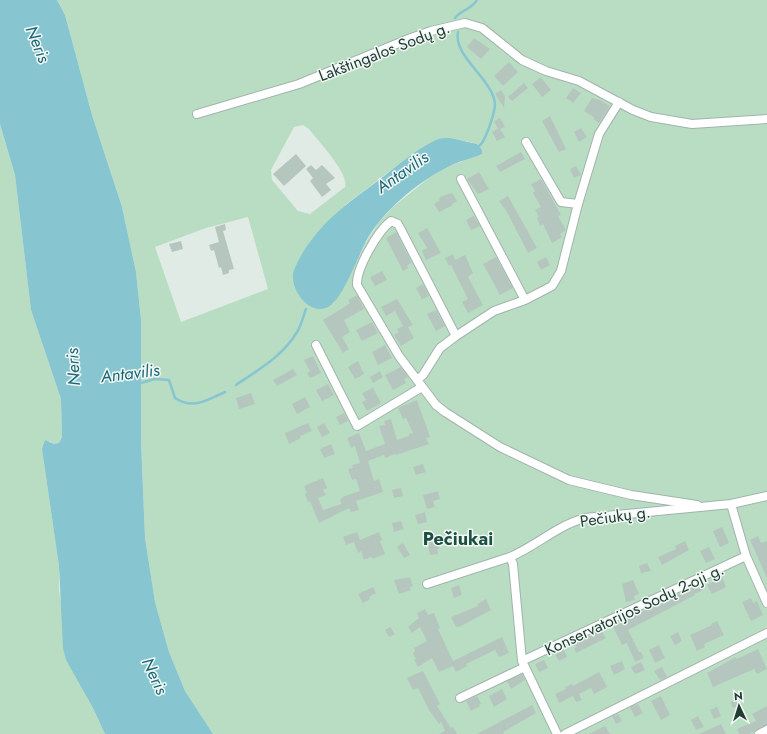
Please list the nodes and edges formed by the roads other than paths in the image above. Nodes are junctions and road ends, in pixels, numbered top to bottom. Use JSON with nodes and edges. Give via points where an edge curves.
{"nodes":[{"id":1,"x":619,"y":102,"type":"junction"},
{"id":2,"x":197,"y":114,"type":"dead end"},
{"id":3,"x":767,"y":119,"type":"edge"},
{"id":4,"x":526,"y":142,"type":"dead end"},
{"id":5,"x":461,"y":179,"type":"dead end"},
{"id":6,"x":578,"y":204,"type":"junction"},
{"id":7,"x":525,"y":300,"type":"junction"},
{"id":8,"x":456,"y":336,"type":"junction"},
{"id":9,"x":316,"y":345,"type":"dead end"},
{"id":10,"x":416,"y":380,"type":"junction"},
{"id":11,"x":422,"y":387,"type":"junction"},
{"id":12,"x":767,"y":496,"type":"edge"},
{"id":13,"x":731,"y":504,"type":"junction"},
{"id":14,"x":697,"y":506,"type":"junction"},
{"id":15,"x":746,"y":556,"type":"junction"},
{"id":16,"x":510,"y":558,"type":"junction"},
{"id":17,"x":427,"y":584,"type":"dead end"},
{"id":18,"x":767,"y":603,"type":"edge"},
{"id":19,"x":767,"y":633,"type":"edge"},
{"id":20,"x":523,"y":664,"type":"junction"},
{"id":21,"x":460,"y":698,"type":"dead end"},
{"id":22,"x":767,"y":730,"type":"edge"},
{"id":23,"x":557,"y":734,"type":"edge"},
{"id":24,"x":565,"y":734,"type":"edge"},
{"id":25,"x":759,"y":734,"type":"edge"}],
"edges":[{"from":1,"to":2,"type":"street","name":"Lakštingalos Sodų g.","via":[[579,81],[546,71],[522,60],[482,28],[465,23],[411,38],[299,84]]},
{"from":1,"to":3,"type":"street","name":"Lakštingalos Sodų g.","via":[[639,112],[692,124]]},
{"from":1,"to":6,"type":"street","via":[[599,134]]},
{"from":4,"to":6,"type":"street","via":[[561,202]]},
{"from":5,"to":7,"type":"street"},
{"from":6,"to":7,"type":"street","via":[[561,271],[552,286]]},
{"from":7,"to":8,"type":"street","via":[[494,311]]},
{"from":8,"to":10,"type":"street","via":[[440,348]]},
{"from":8,"to":10,"type":"street","via":[[398,224],[391,221],[382,228],[364,260],[357,285]]},
{"from":9,"to":11,"type":"street","via":[[357,426]]},
{"from":10,"to":11,"type":"street"},
{"from":11,"to":14,"type":"street","via":[[445,412],[500,447],[569,480],[631,495]]},
{"from":12,"to":13,"type":"street","name":"Pečiukų g."},
{"from":13,"to":14,"type":"street","name":"Pečiukų g."},
{"from":13,"to":15,"type":"street"},
{"from":14,"to":16,"type":"street","name":"Pečiukų g.","via":[[574,521]]},
{"from":15,"to":18,"type":"street"},
{"from":15,"to":20,"type":"street","name":"Konservatorijos Sodų 2-oji g."},
{"from":16,"to":17,"type":"street","name":"Pečiukų g."},
{"from":16,"to":20,"type":"street","via":[[513,564]]},
{"from":19,"to":24,"type":"street"},
{"from":20,"to":21,"type":"street","name":"Konservatorijos Sodų 2-oji g."},
{"from":20,"to":23,"type":"street"},
{"from":22,"to":25,"type":"street"}]}
